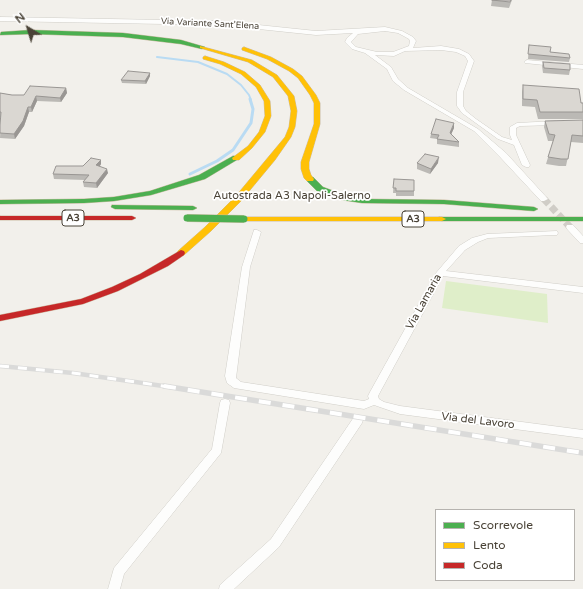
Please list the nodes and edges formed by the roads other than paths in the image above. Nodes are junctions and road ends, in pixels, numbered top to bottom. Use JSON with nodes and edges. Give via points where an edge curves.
{"nodes":[{"id":1,"x":0,"y":19,"type":"edge"},
{"id":2,"x":362,"y":31,"type":"junction"},
{"id":3,"x":316,"y":33,"type":"junction"},
{"id":4,"x":0,"y":36,"type":"edge"},
{"id":5,"x":411,"y":38,"type":"junction"},
{"id":6,"x":95,"y":43,"type":"dead end"},
{"id":7,"x":226,"y":44,"type":"dead end"},
{"id":8,"x":350,"y":45,"type":"junction"},
{"id":9,"x":139,"y":46,"type":"dead end"},
{"id":10,"x":237,"y":47,"type":"dead end"},
{"id":11,"x":441,"y":48,"type":"junction"},
{"id":12,"x":404,"y":51,"type":"junction"},
{"id":13,"x":368,"y":53,"type":"junction"},
{"id":14,"x":195,"y":56,"type":"dead end"},
{"id":15,"x":527,"y":62,"type":"dead end"},
{"id":16,"x":583,"y":67,"type":"edge"},
{"id":17,"x":389,"y":68,"type":"junction"},
{"id":18,"x":281,"y":100,"type":"dead end"},
{"id":19,"x":561,"y":124,"type":"edge"},
{"id":20,"x":517,"y":144,"type":"junction"},
{"id":21,"x":526,"y":164,"type":"dead end"},
{"id":22,"x":544,"y":199,"type":"tunnel mouth"},
{"id":23,"x":0,"y":202,"type":"edge"},
{"id":24,"x":0,"y":207,"type":"edge"},
{"id":25,"x":197,"y":208,"type":"dead end"},
{"id":26,"x":239,"y":208,"type":"dead end"},
{"id":27,"x":350,"y":208,"type":"dead end"},
{"id":28,"x":0,"y":218,"type":"edge"},
{"id":29,"x":183,"y":218,"type":"dead end"},
{"id":30,"x":583,"y":220,"type":"edge"},
{"id":31,"x":0,"y":224,"type":"edge"},
{"id":32,"x":570,"y":227,"type":"tunnel mouth"},
{"id":33,"x":194,"y":228,"type":"dead end"},
{"id":34,"x":257,"y":232,"type":"dead end"},
{"id":35,"x":554,"y":233,"type":"dead end"},
{"id":36,"x":583,"y":241,"type":"edge"},
{"id":37,"x":149,"y":262,"type":"dead end"},
{"id":38,"x":440,"y":273,"type":"junction"},
{"id":39,"x":117,"y":278,"type":"dead end"},
{"id":40,"x":583,"y":290,"type":"edge"},
{"id":41,"x":72,"y":294,"type":"dead end"},
{"id":42,"x":4,"y":308,"type":"dead end"},
{"id":43,"x":0,"y":318,"type":"edge"},
{"id":44,"x":375,"y":401,"type":"junction"},
{"id":45,"x":224,"y":403,"type":"dead end"},
{"id":46,"x":358,"y":420,"type":"dead end"},
{"id":47,"x":583,"y":434,"type":"edge"},
{"id":48,"x":114,"y":589,"type":"edge"},
{"id":49,"x":225,"y":589,"type":"edge"}],
"edges":[{"from":1,"to":3,"type":"street","name":"Via Variante Sant'Elena","via":[[227,23]]},
{"from":2,"to":3,"type":"street","name":"Via Variante Sant'Elena"},
{"from":2,"to":5,"type":"street","name":"Via Variante Sant'Elena","via":[[393,30]]},
{"from":2,"to":8,"type":"street","via":[[349,39]]},
{"from":3,"to":8,"type":"street","name":"Via Variante Sant'Elena"},
{"from":4,"to":6,"type":"highway"},
{"from":4,"to":7,"type":"highway","via":[[47,28],[92,29]]},
{"from":4,"to":43,"type":"highway","via":[[31,32],[123,35],[181,42],[217,50],[250,61],[275,76],[291,96],[294,111],[288,137],[238,199],[208,229],[165,264],[122,286],[83,301]]},
{"from":5,"to":11,"type":"street","name":"Via Variante Sant'Elena"},
{"from":5,"to":12,"type":"street","via":[[413,44]]},
{"from":8,"to":13,"type":"street","name":"Via Variante Sant'Elena"},
{"from":9,"to":18,"type":"highway","via":[[185,48],[230,59],[261,74],[274,86]]},
{"from":10,"to":27,"type":"highway","name":"Autostrada A3 Napoli-Salerno","number":"A3","via":[[269,58],[291,70],[300,77],[313,95],[317,103],[317,124],[304,169],[307,176],[320,189],[338,197],[362,201],[451,203],[538,209]]},
{"from":11,"to":12,"type":"street"},
{"from":11,"to":20,"type":"street","via":[[462,52],[470,58],[460,92],[460,106],[464,112],[500,138]]},
{"from":12,"to":13,"type":"street"},
{"from":12,"to":17,"type":"street","via":[[392,60]]},
{"from":13,"to":17,"type":"street"},
{"from":14,"to":23,"type":"highway","via":[[222,63],[243,73],[258,86],[267,100],[268,116],[262,132],[241,154],[202,177],[151,193],[84,201]]},
{"from":15,"to":16,"type":"street"},
{"from":17,"to":22,"type":"street","via":[[395,80],[406,89],[476,130]]},
{"from":19,"to":20,"type":"street","via":[[519,124],[513,127]]},
{"from":20,"to":21,"type":"street"},
{"from":24,"to":25,"type":"highway","number":"A3"},
{"from":26,"to":33,"type":"highway","name":"Autostrada A3 Napoli-Salerno","via":[[214,208]]},
{"from":28,"to":31,"type":"highway","number":"A3","via":[[139,218],[74,223]]},
{"from":29,"to":30,"type":"highway","name":"Autostrada A3 Napoli-Salerno","number":"A3","bridge":true},
{"from":32,"to":36,"type":"street"},
{"from":34,"to":44,"type":"street","via":[[246,267],[230,380],[238,385],[364,405]]},
{"from":35,"to":38,"type":"street","name":"Via Lamaria","via":[[487,236],[467,245]]},
{"from":37,"to":39,"type":"highway"},
{"from":38,"to":40,"type":"street"},
{"from":38,"to":44,"type":"street","name":"Via Lamaria","via":[[375,392]]},
{"from":41,"to":42,"type":"highway"},
{"from":44,"to":47,"type":"street","name":"Via del Lavoro","via":[[400,410]]},
{"from":45,"to":48,"type":"street","via":[[216,450],[118,572]]},
{"from":46,"to":49,"type":"street","via":[[274,543]]}]}
